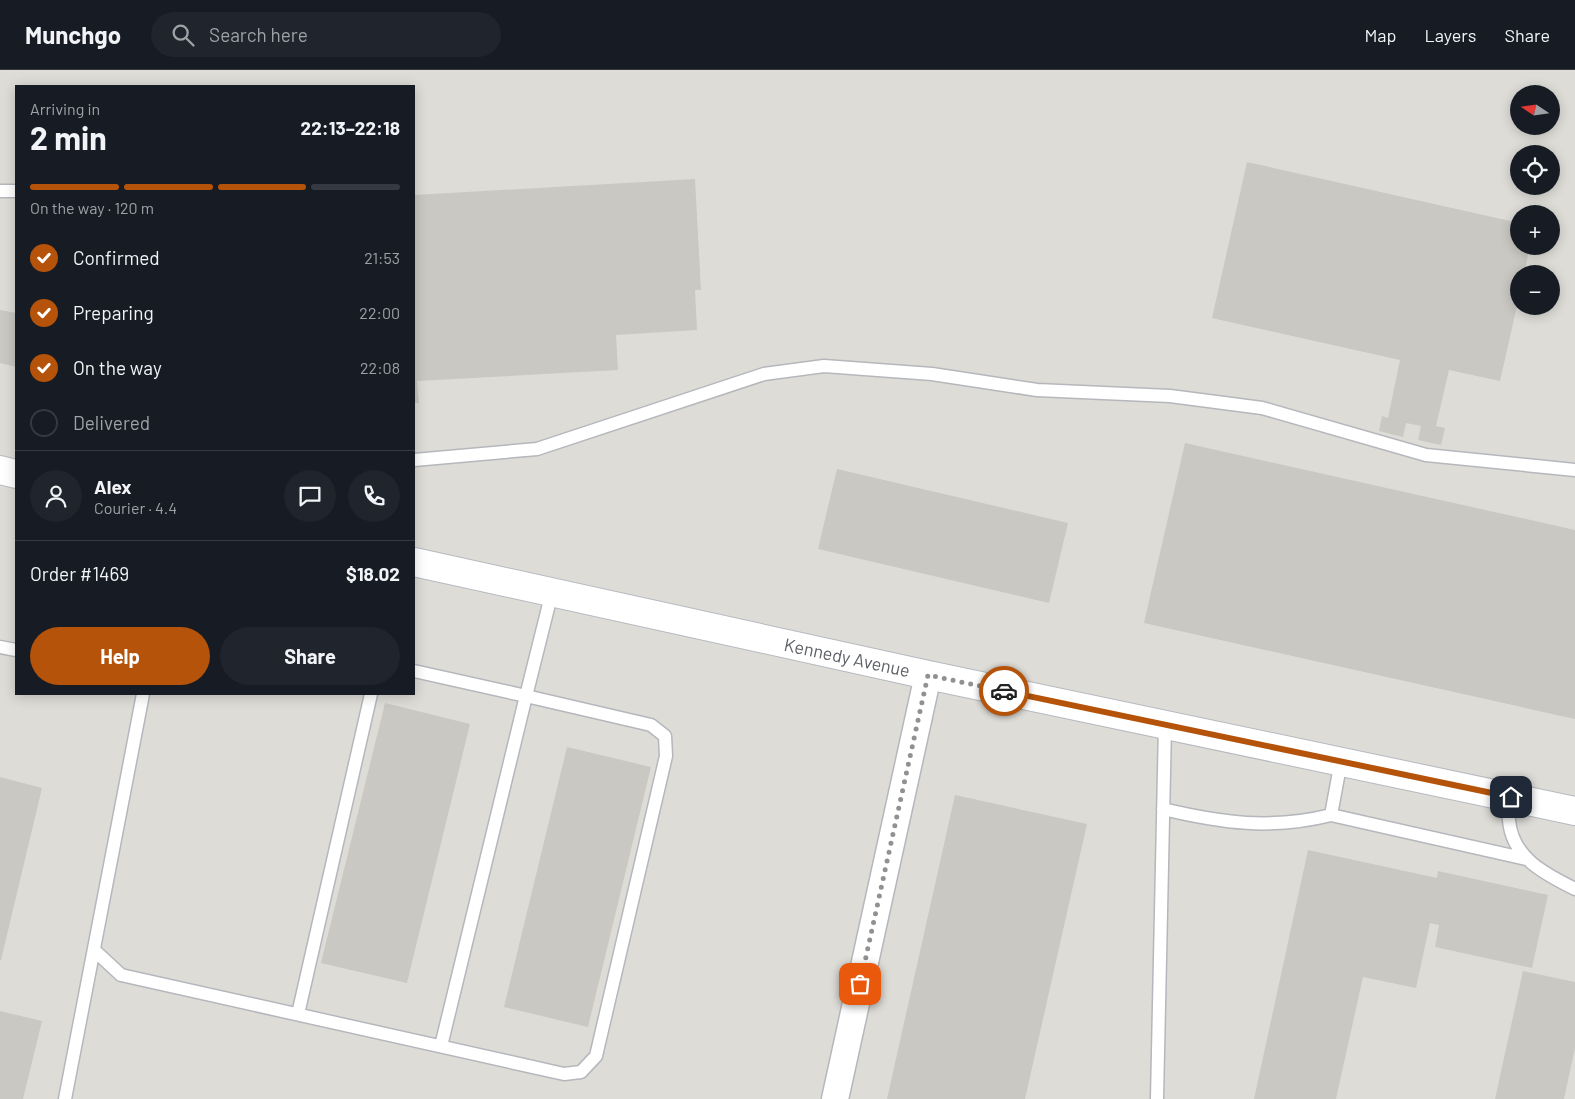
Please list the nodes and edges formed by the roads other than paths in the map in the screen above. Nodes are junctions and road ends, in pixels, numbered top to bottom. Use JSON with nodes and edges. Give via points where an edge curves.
{"nodes":[{"id":1,"x":0,"y":191,"type":"edge"},
{"id":2,"x":15,"y":191,"type":"edge"},
{"id":3,"x":415,"y":460,"type":"edge"},
{"id":4,"x":0,"y":470,"type":"edge"},
{"id":5,"x":1575,"y":470,"type":"edge"},
{"id":6,"x":15,"y":474,"type":"edge"},
{"id":7,"x":415,"y":562,"type":"edge"},
{"id":8,"x":552,"y":592,"type":"junction"},
{"id":9,"x":0,"y":647,"type":"edge"},
{"id":10,"x":15,"y":650,"type":"edge"},
{"id":11,"x":415,"y":671,"type":"edge"},
{"id":12,"x":928,"y":675,"type":"junction"},
{"id":13,"x":143,"y":695,"type":"edge"},
{"id":14,"x":371,"y":695,"type":"edge"},
{"id":15,"x":526,"y":696,"type":"junction"},
{"id":16,"x":1165,"y":725,"type":"junction"},
{"id":17,"x":1341,"y":761,"type":"junction"},
{"id":18,"x":1511,"y":797,"type":"junction"},
{"id":19,"x":1163,"y":809,"type":"junction"},
{"id":20,"x":1575,"y":811,"type":"edge"},
{"id":21,"x":1331,"y":815,"type":"junction"},
{"id":22,"x":1526,"y":859,"type":"junction"},
{"id":23,"x":1575,"y":889,"type":"edge"},
{"id":24,"x":94,"y":950,"type":"junction"},
{"id":25,"x":298,"y":1014,"type":"junction"},
{"id":26,"x":441,"y":1046,"type":"junction"},
{"id":27,"x":65,"y":1099,"type":"edge"},
{"id":28,"x":835,"y":1099,"type":"edge"},
{"id":29,"x":1157,"y":1099,"type":"edge"}],
"edges":[{"from":1,"to":2,"type":"lane"},
{"from":3,"to":5,"type":"lane","via":[[537,449],[764,374],[824,366],[932,374],[1037,390],[1170,396],[1262,408],[1426,455]]},
{"from":4,"to":6,"type":"street"},
{"from":7,"to":8,"type":"street","name":"Kennedy Avenue"},
{"from":8,"to":12,"type":"street","name":"Kennedy Avenue"},
{"from":8,"to":15,"type":"lane"},
{"from":9,"to":10,"type":"lane"},
{"from":11,"to":15,"type":"lane"},
{"from":12,"to":16,"type":"street","name":"Kennedy Avenue"},
{"from":12,"to":28,"type":"street"},
{"from":13,"to":24,"type":"lane"},
{"from":14,"to":25,"type":"lane"},
{"from":15,"to":26,"type":"lane"},
{"from":15,"to":26,"type":"lane","via":[[651,725],[665,736],[666,756],[596,1056],[581,1072],[564,1074]]},
{"from":16,"to":17,"type":"street","name":"Kennedy Avenue"},
{"from":16,"to":19,"type":"lane"},
{"from":17,"to":18,"type":"street","name":"Kennedy Avenue"},
{"from":17,"to":21,"type":"lane"},
{"from":18,"to":20,"type":"street","name":"Kennedy Avenue"},
{"from":18,"to":22,"type":"lane","via":[[1509,820],[1514,841]]},
{"from":19,"to":21,"type":"lane","via":[[1205,819],[1255,824],[1304,822]]},
{"from":19,"to":29,"type":"lane"},
{"from":21,"to":22,"type":"lane"},
{"from":22,"to":23,"type":"lane","via":[[1544,874]]},
{"from":24,"to":25,"type":"lane","via":[[121,975]]},
{"from":24,"to":27,"type":"lane"},
{"from":25,"to":26,"type":"lane"}]}
